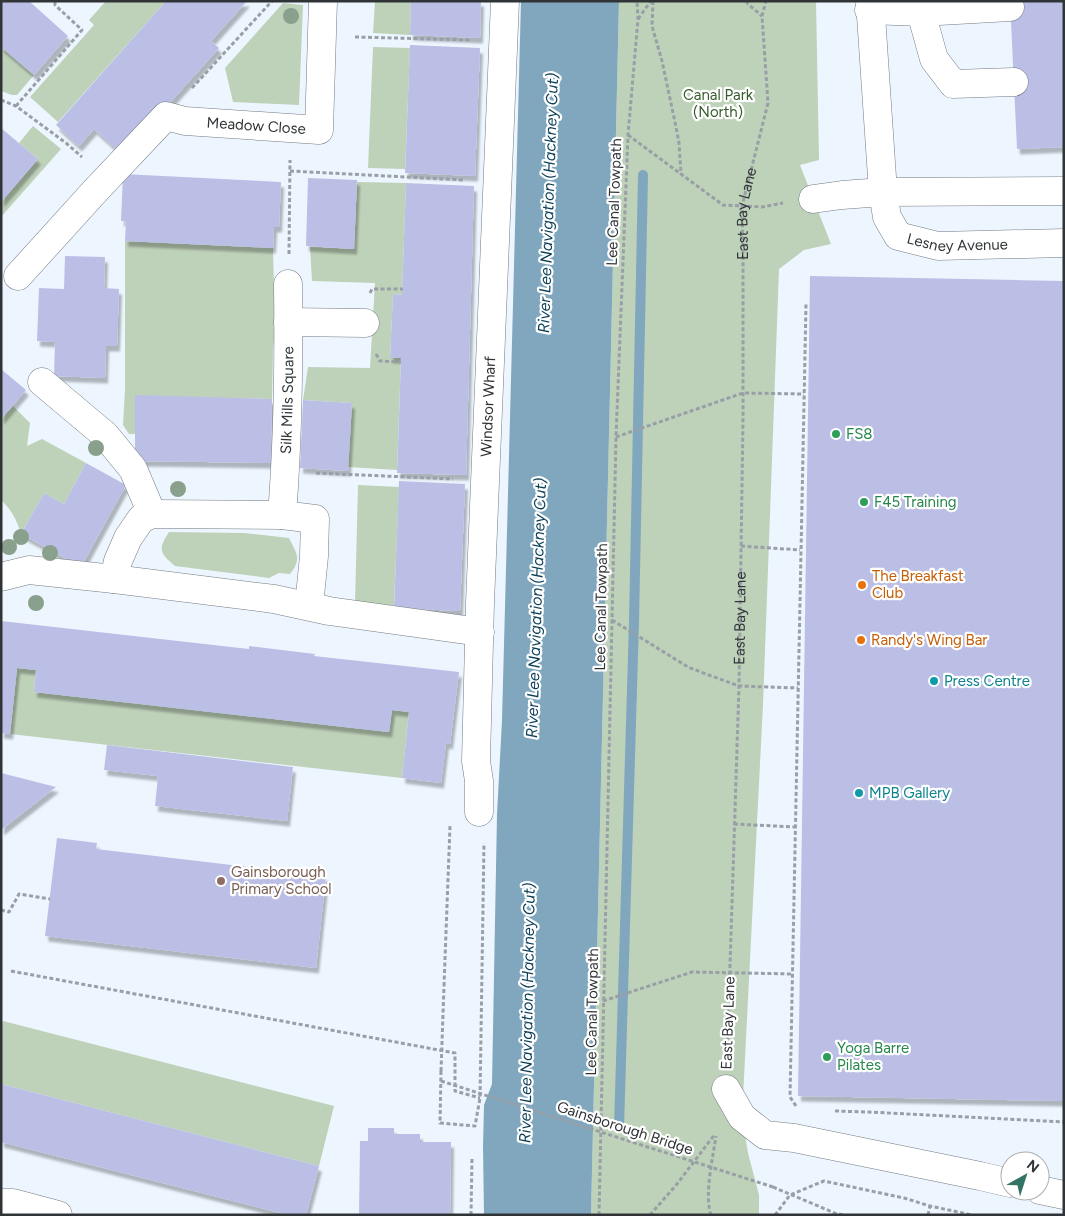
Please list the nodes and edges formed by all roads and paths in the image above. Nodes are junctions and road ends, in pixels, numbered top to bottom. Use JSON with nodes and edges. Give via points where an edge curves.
{"nodes":[{"id":1,"x":55,"y":1,"type":"edge"},
{"id":2,"x":272,"y":1,"type":"edge"},
{"id":3,"x":324,"y":1,"type":"edge"},
{"id":4,"x":506,"y":1,"type":"edge"},
{"id":5,"x":637,"y":1,"type":"edge"},
{"id":6,"x":652,"y":1,"type":"edge"},
{"id":7,"x":746,"y":1,"type":"edge"},
{"id":8,"x":766,"y":1,"type":"edge"},
{"id":9,"x":869,"y":6,"type":"edge"},
{"id":10,"x":922,"y":7,"type":"edge"},
{"id":11,"x":1010,"y":7,"type":"dead end"},
{"id":12,"x":762,"y":16,"type":"junction"},
{"id":13,"x":638,"y":19,"type":"junction"},
{"id":14,"x":350,"y":37,"type":"dead end"},
{"id":15,"x":504,"y":41,"type":"junction"},
{"id":16,"x":1014,"y":82,"type":"dead end"},
{"id":17,"x":1,"y":100,"type":"edge"},
{"id":18,"x":16,"y":106,"type":"junction"},
{"id":19,"x":176,"y":118,"type":"junction"},
{"id":20,"x":288,"y":128,"type":"junction"},
{"id":21,"x":628,"y":135,"type":"junction"},
{"id":22,"x":66,"y":143,"type":"dead end"},
{"id":23,"x":290,"y":171,"type":"junction"},
{"id":24,"x":682,"y":174,"type":"junction"},
{"id":25,"x":498,"y":182,"type":"junction"},
{"id":26,"x":883,"y":192,"type":"junction"},
{"id":27,"x":1064,"y":192,"type":"edge"},
{"id":28,"x":813,"y":198,"type":"joint"},
{"id":29,"x":742,"y":206,"type":"junction"},
{"id":30,"x":1064,"y":243,"type":"edge"},
{"id":31,"x":18,"y":276,"type":"dead end"},
{"id":32,"x":288,"y":284,"type":"joint"},
{"id":33,"x":806,"y":304,"type":"dead end"},
{"id":34,"x":288,"y":322,"type":"junction"},
{"id":35,"x":364,"y":323,"type":"dead end"},
{"id":36,"x":42,"y":382,"type":"dead end"},
{"id":37,"x":743,"y":393,"type":"junction"},
{"id":38,"x":804,"y":394,"type":"junction"},
{"id":39,"x":616,"y":437,"type":"junction"},
{"id":40,"x":286,"y":471,"type":"junction"},
{"id":41,"x":486,"y":478,"type":"junction"},
{"id":42,"x":152,"y":514,"type":"junction"},
{"id":43,"x":282,"y":515,"type":"junction"},
{"id":44,"x":741,"y":546,"type":"junction"},
{"id":45,"x":801,"y":550,"type":"junction"},
{"id":46,"x":1,"y":577,"type":"edge"},
{"id":47,"x":114,"y":579,"type":"junction"},
{"id":48,"x":308,"y":606,"type":"junction"},
{"id":49,"x":612,"y":620,"type":"junction"},
{"id":50,"x":480,"y":632,"type":"junction"},
{"id":51,"x":739,"y":686,"type":"junction"},
{"id":52,"x":798,"y":688,"type":"junction"},
{"id":53,"x":479,"y":812,"type":"dead end"},
{"id":54,"x":450,"y":821,"type":"dead end"},
{"id":55,"x":734,"y":824,"type":"junction"},
{"id":56,"x":796,"y":827,"type":"junction"},
{"id":57,"x":484,"y":838,"type":"dead end"},
{"id":58,"x":50,"y":899,"type":"dead end"},
{"id":59,"x":1,"y":910,"type":"edge"},
{"id":60,"x":11,"y":971,"type":"dead end"},
{"id":61,"x":730,"y":972,"type":"junction"},
{"id":62,"x":793,"y":974,"type":"junction"},
{"id":63,"x":603,"y":1001,"type":"junction"},
{"id":64,"x":441,"y":1081,"type":"junction"},
{"id":65,"x":726,"y":1089,"type":"joint"},
{"id":66,"x":480,"y":1098,"type":"junction"},
{"id":67,"x":798,"y":1111,"type":"dead end"},
{"id":68,"x":842,"y":1111,"type":"dead end"},
{"id":69,"x":1064,"y":1122,"type":"edge"},
{"id":70,"x":472,"y":1158,"type":"dead end"},
{"id":71,"x":1000,"y":1181,"type":"edge"},
{"id":72,"x":1050,"y":1192,"type":"edge"},
{"id":73,"x":790,"y":1195,"type":"junction"},
{"id":74,"x":1064,"y":1195,"type":"edge"},
{"id":75,"x":1,"y":1206,"type":"edge"},
{"id":76,"x":930,"y":1206,"type":"junction"},
{"id":77,"x":58,"y":1215,"type":"edge"},
{"id":78,"x":471,"y":1215,"type":"edge"},
{"id":79,"x":599,"y":1215,"type":"edge"},
{"id":80,"x":652,"y":1215,"type":"edge"},
{"id":81,"x":711,"y":1215,"type":"edge"},
{"id":82,"x":775,"y":1215,"type":"edge"},
{"id":83,"x":846,"y":1215,"type":"edge"},
{"id":84,"x":928,"y":1215,"type":"edge"},
{"id":85,"x":972,"y":1215,"type":"edge"}],
"edges":[{"from":1,"to":18,"type":"path","via":[[55,5],[82,30]]},
{"from":2,"to":19,"type":"path"},
{"from":3,"to":20,"type":"street","name":"Meadow Close","via":[[319,130]]},
{"from":4,"to":15,"type":"street","name":"Windsor Wharf"},
{"from":5,"to":13,"type":"path","name":"Lee Canal Towpath"},
{"from":6,"to":13,"type":"path"},
{"from":6,"to":24,"type":"path","via":[[652,26],[675,122]]},
{"from":7,"to":12,"type":"path"},
{"from":8,"to":12,"type":"path","name":"East Bay Lane"},
{"from":9,"to":10,"type":"street"},
{"from":9,"to":26,"type":"street"},
{"from":10,"to":11,"type":"street"},
{"from":10,"to":16,"type":"street","via":[[934,59],[953,84]]},
{"from":12,"to":29,"type":"path","name":"East Bay Lane","via":[[768,103]]},
{"from":13,"to":21,"type":"path","name":"Lee Canal Towpath"},
{"from":14,"to":15,"type":"path"},
{"from":15,"to":25,"type":"street","name":"Windsor Wharf"},
{"from":17,"to":18,"type":"path"},
{"from":18,"to":22,"type":"path"},
{"from":19,"to":20,"type":"street","name":"Meadow Close"},
{"from":19,"to":31,"type":"street","via":[[96,190]]},
{"from":20,"to":23,"type":"path"},
{"from":21,"to":24,"type":"path"},
{"from":21,"to":39,"type":"path","name":"Lee Canal Towpath"},
{"from":23,"to":25,"type":"path"},
{"from":23,"to":32,"type":"path"},
{"from":24,"to":29,"type":"path","via":[[723,205]]},
{"from":25,"to":41,"type":"street","name":"Windsor Wharf"},
{"from":26,"to":27,"type":"street"},
{"from":26,"to":28,"type":"street"},
{"from":26,"to":30,"type":"street","name":"Lesney Avenue","via":[[888,217],[898,236],[938,246]]},
{"from":28,"to":29,"type":"path","via":[[762,207]]},
{"from":29,"to":37,"type":"path","name":"East Bay Lane"},
{"from":32,"to":34,"type":"street","name":"Silk Mills Square"},
{"from":33,"to":38,"type":"path"},
{"from":34,"to":35,"type":"street"},
{"from":34,"to":40,"type":"street","name":"Silk Mills Square"},
{"from":36,"to":42,"type":"street","via":[[105,435],[133,469]]},
{"from":37,"to":38,"type":"path"},
{"from":37,"to":39,"type":"path"},
{"from":37,"to":44,"type":"path","name":"East Bay Lane"},
{"from":38,"to":45,"type":"path"},
{"from":39,"to":49,"type":"path","name":"Lee Canal Towpath"},
{"from":40,"to":41,"type":"path"},
{"from":40,"to":43,"type":"street","name":"Silk Mills Square"},
{"from":41,"to":50,"type":"street","name":"Windsor Wharf"},
{"from":42,"to":43,"type":"street"},
{"from":42,"to":47,"type":"street","via":[[141,518],[128,538]]},
{"from":43,"to":48,"type":"street","via":[[315,519]]},
{"from":44,"to":45,"type":"path"},
{"from":44,"to":51,"type":"path","name":"East Bay Lane"},
{"from":45,"to":52,"type":"path"},
{"from":46,"to":47,"type":"street","via":[[28,570]]},
{"from":47,"to":48,"type":"street"},
{"from":48,"to":50,"type":"street"},
{"from":49,"to":51,"type":"path","via":[[688,667]]},
{"from":49,"to":63,"type":"path","name":"Lee Canal Towpath"},
{"from":50,"to":53,"type":"street","name":"Windsor Wharf","via":[[476,761]]},
{"from":51,"to":52,"type":"path"},
{"from":51,"to":55,"type":"path","name":"East Bay Lane"},
{"from":52,"to":56,"type":"path"},
{"from":54,"to":64,"type":"path","bridge":true},
{"from":55,"to":56,"type":"path"},
{"from":55,"to":61,"type":"path","name":"East Bay Lane"},
{"from":56,"to":62,"type":"path"},
{"from":57,"to":66,"type":"path"},
{"from":58,"to":59,"type":"path","via":[[19,894],[9,912]]},
{"from":60,"to":66,"type":"path","via":[[455,1053],[454,1091]]},
{"from":61,"to":62,"type":"path"},
{"from":61,"to":63,"type":"path","via":[[692,972]]},
{"from":61,"to":65,"type":"path","name":"East Bay Lane"},
{"from":62,"to":67,"type":"path","via":[[790,1097]]},
{"from":63,"to":79,"type":"path","name":"Lee Canal Towpath"},
{"from":64,"to":66,"type":"path","via":[[440,1123],[475,1126]]},
{"from":64,"to":73,"type":"path","name":"Gainsborough Bridge","bridge":true},
{"from":65,"to":71,"type":"street","via":[[742,1117],[765,1135],[794,1138]]},
{"from":68,"to":69,"type":"path"},
{"from":70,"to":78,"type":"path"},
{"from":72,"to":74,"type":"street"},
{"from":73,"to":76,"type":"path","via":[[824,1182]]},
{"from":73,"to":82,"type":"path"},
{"from":73,"to":83,"type":"path","name":"Gainsborough Bridge"},
{"from":75,"to":77,"type":"street","via":[[4,1202]]},
{"from":76,"to":84,"type":"path"},
{"from":76,"to":85,"type":"path"},
{"from":80,"to":81,"type":"path","via":[[717,1131],[710,1184]]}]}
